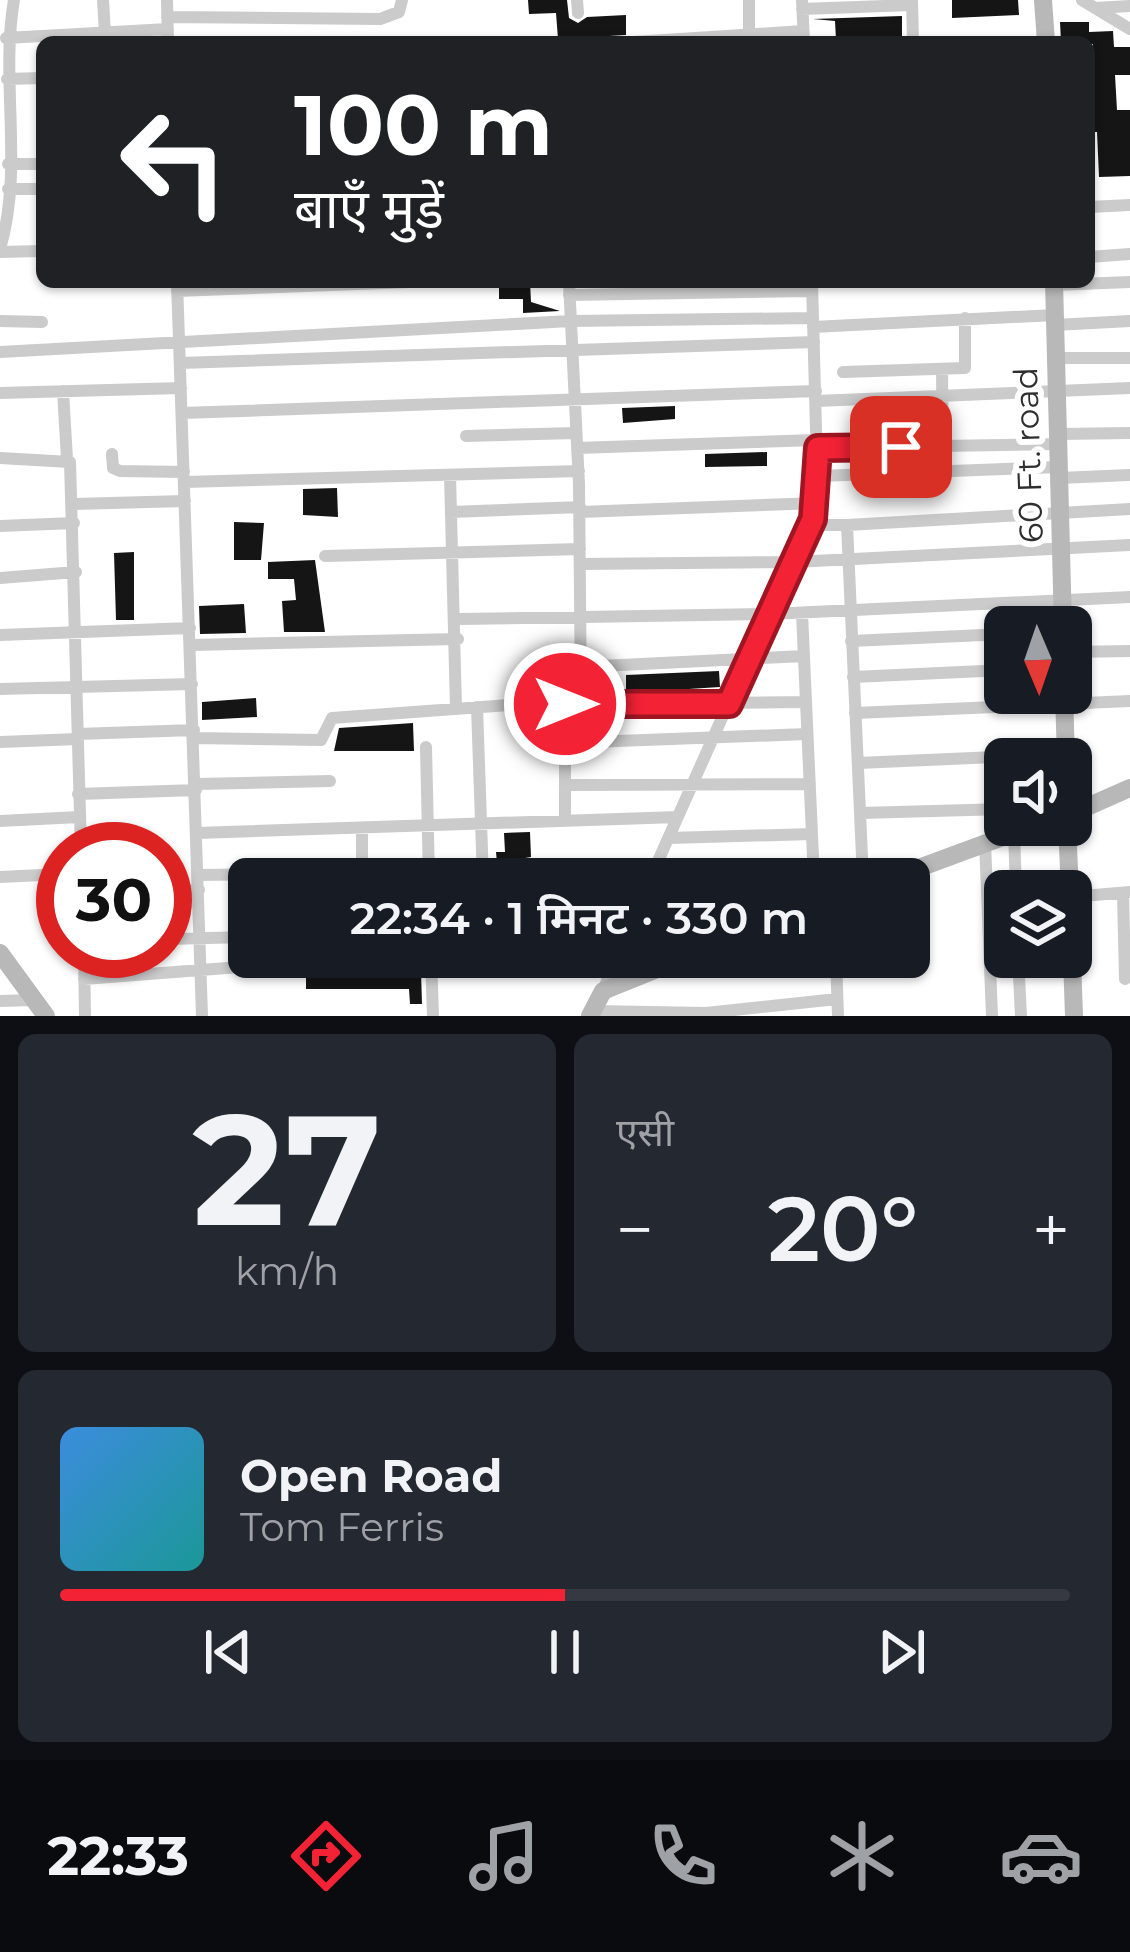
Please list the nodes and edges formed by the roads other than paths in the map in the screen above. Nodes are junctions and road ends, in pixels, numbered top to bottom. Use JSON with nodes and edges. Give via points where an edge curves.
{"nodes":[{"id":1,"x":14,"y":0,"type":"edge"},
{"id":2,"x":103,"y":0,"type":"edge"},
{"id":3,"x":167,"y":0,"type":"edge"},
{"id":4,"x":401,"y":0,"type":"edge"},
{"id":5,"x":748,"y":0,"type":"edge"},
{"id":6,"x":1043,"y":0,"type":"edge"},
{"id":7,"x":1082,"y":0,"type":"edge"},
{"id":8,"x":912,"y":2,"type":"edge"},
{"id":9,"x":802,"y":4,"type":"edge"},
{"id":10,"x":1130,"y":6,"type":"edge"},
{"id":11,"x":1095,"y":8,"type":"junction"},
{"id":12,"x":168,"y":29,"type":"edge"},
{"id":13,"x":1130,"y":29,"type":"edge"},
{"id":14,"x":105,"y":33,"type":"junction"},
{"id":15,"x":749,"y":34,"type":"junction"},
{"id":16,"x":36,"y":36,"type":"edge"},
{"id":17,"x":46,"y":36,"type":"edge"},
{"id":18,"x":720,"y":36,"type":"edge"},
{"id":19,"x":785,"y":36,"type":"edge"},
{"id":20,"x":803,"y":36,"type":"edge"},
{"id":21,"x":914,"y":36,"type":"edge"},
{"id":22,"x":1046,"y":36,"type":"edge"},
{"id":23,"x":6,"y":38,"type":"junction"},
{"id":24,"x":36,"y":78,"type":"edge"},
{"id":25,"x":7,"y":79,"type":"junction"},
{"id":26,"x":8,"y":164,"type":"junction"},
{"id":27,"x":36,"y":164,"type":"edge"},
{"id":28,"x":8,"y":189,"type":"junction"},
{"id":29,"x":36,"y":189,"type":"edge"},
{"id":30,"x":1130,"y":205,"type":"edge"},
{"id":31,"x":1095,"y":207,"type":"edge"},
{"id":32,"x":0,"y":250,"type":"edge"},
{"id":33,"x":36,"y":251,"type":"edge"},
{"id":34,"x":1130,"y":254,"type":"edge"},
{"id":35,"x":1095,"y":257,"type":"edge"},
{"id":36,"x":1095,"y":282,"type":"edge"},
{"id":37,"x":1130,"y":282,"type":"edge"},
{"id":38,"x":177,"y":288,"type":"edge"},
{"id":39,"x":569,"y":288,"type":"edge"},
{"id":40,"x":812,"y":288,"type":"edge"},
{"id":41,"x":1054,"y":288,"type":"edge"},
{"id":42,"x":964,"y":318,"type":"junction"},
{"id":43,"x":1055,"y":320,"type":"junction"},
{"id":44,"x":0,"y":321,"type":"edge"},
{"id":45,"x":570,"y":321,"type":"junction"},
{"id":46,"x":1130,"y":321,"type":"edge"},
{"id":47,"x":42,"y":322,"type":"dead end"},
{"id":48,"x":813,"y":322,"type":"junction"},
{"id":49,"x":179,"y":340,"type":"junction"},
{"id":50,"x":814,"y":342,"type":"junction"},
{"id":51,"x":572,"y":349,"type":"junction"},
{"id":52,"x":0,"y":352,"type":"edge"},
{"id":53,"x":1056,"y":358,"type":"junction"},
{"id":54,"x":1130,"y":358,"type":"edge"},
{"id":55,"x":180,"y":362,"type":"junction"},
{"id":56,"x":942,"y":369,"type":"junction"},
{"id":57,"x":843,"y":372,"type":"dead end"},
{"id":58,"x":181,"y":388,"type":"junction"},
{"id":59,"x":1130,"y":388,"type":"edge"},
{"id":60,"x":1057,"y":390,"type":"junction"},
{"id":61,"x":63,"y":391,"type":"junction"},
{"id":62,"x":0,"y":393,"type":"edge"},
{"id":63,"x":816,"y":396,"type":"junction"},
{"id":64,"x":574,"y":399,"type":"junction"},
{"id":65,"x":943,"y":399,"type":"junction"},
{"id":66,"x":182,"y":412,"type":"junction"},
{"id":67,"x":577,"y":433,"type":"junction"},
{"id":68,"x":1130,"y":433,"type":"edge"},
{"id":69,"x":466,"y":436,"type":"dead end"},
{"id":70,"x":1058,"y":439,"type":"junction"},
{"id":71,"x":818,"y":444,"type":"junction"},
{"id":72,"x":942,"y":446,"type":"junction"},
{"id":73,"x":578,"y":448,"type":"junction"},
{"id":74,"x":112,"y":454,"type":"dead end"},
{"id":75,"x":0,"y":458,"type":"edge"},
{"id":76,"x":67,"y":459,"type":"junction"},
{"id":77,"x":579,"y":471,"type":"junction"},
{"id":78,"x":943,"y":471,"type":"junction"},
{"id":79,"x":1059,"y":472,"type":"junction"},
{"id":80,"x":450,"y":475,"type":"junction"},
{"id":81,"x":1130,"y":475,"type":"edge"},
{"id":82,"x":819,"y":476,"type":"junction"},
{"id":83,"x":184,"y":477,"type":"junction"},
{"id":84,"x":185,"y":501,"type":"junction"},
{"id":85,"x":818,"y":503,"type":"junction"},
{"id":86,"x":74,"y":504,"type":"junction"},
{"id":87,"x":1130,"y":509,"type":"edge"},
{"id":88,"x":580,"y":510,"type":"junction"},
{"id":89,"x":1060,"y":511,"type":"junction"},
{"id":90,"x":452,"y":512,"type":"junction"},
{"id":91,"x":74,"y":524,"type":"junction"},
{"id":92,"x":810,"y":525,"type":"junction"},
{"id":93,"x":847,"y":525,"type":"junction"},
{"id":94,"x":0,"y":526,"type":"edge"},
{"id":95,"x":1130,"y":544,"type":"edge"},
{"id":96,"x":1061,"y":545,"type":"junction"},
{"id":97,"x":453,"y":553,"type":"junction"},
{"id":98,"x":325,"y":556,"type":"dead end"},
{"id":99,"x":580,"y":556,"type":"junction"},
{"id":100,"x":847,"y":556,"type":"junction"},
{"id":101,"x":794,"y":562,"type":"junction"},
{"id":102,"x":76,"y":572,"type":"junction"},
{"id":103,"x":0,"y":578,"type":"edge"},
{"id":104,"x":1130,"y":597,"type":"edge"},
{"id":105,"x":1062,"y":601,"type":"junction"},
{"id":106,"x":850,"y":606,"type":"junction"},
{"id":107,"x":1062,"y":606,"type":"edge"},
{"id":108,"x":802,"y":613,"type":"junction"},
{"id":109,"x":770,"y":614,"type":"junction"},
{"id":110,"x":580,"y":615,"type":"junction"},
{"id":111,"x":458,"y":619,"type":"junction"},
{"id":112,"x":190,"y":628,"type":"junction"},
{"id":113,"x":78,"y":632,"type":"junction"},
{"id":114,"x":0,"y":635,"type":"edge"},
{"id":115,"x":984,"y":635,"type":"edge"},
{"id":116,"x":458,"y":639,"type":"junction"},
{"id":117,"x":851,"y":641,"type":"junction"},
{"id":118,"x":192,"y":645,"type":"junction"},
{"id":119,"x":1130,"y":650,"type":"edge"},
{"id":120,"x":1092,"y":651,"type":"edge"},
{"id":121,"x":804,"y":656,"type":"junction"},
{"id":122,"x":748,"y":662,"type":"junction"},
{"id":123,"x":580,"y":667,"type":"junction"},
{"id":124,"x":984,"y":671,"type":"edge"},
{"id":125,"x":854,"y":677,"type":"junction"},
{"id":126,"x":192,"y":684,"type":"junction"},
{"id":127,"x":78,"y":686,"type":"junction"},
{"id":128,"x":0,"y":689,"type":"edge"},
{"id":129,"x":1092,"y":699,"type":"edge"},
{"id":130,"x":1130,"y":701,"type":"edge"},
{"id":131,"x":806,"y":702,"type":"junction"},
{"id":132,"x":565,"y":704,"type":"junction"},
{"id":133,"x":729,"y":704,"type":"junction"},
{"id":134,"x":984,"y":704,"type":"edge"},
{"id":135,"x":581,"y":705,"type":"junction"},
{"id":136,"x":477,"y":707,"type":"junction"},
{"id":137,"x":456,"y":709,"type":"junction"},
{"id":138,"x":855,"y":713,"type":"junction"},
{"id":139,"x":194,"y":734,"type":"junction"},
{"id":140,"x":807,"y":734,"type":"junction"},
{"id":141,"x":78,"y":736,"type":"junction"},
{"id":142,"x":713,"y":739,"type":"junction"},
{"id":143,"x":0,"y":742,"type":"edge"},
{"id":144,"x":564,"y":743,"type":"junction"},
{"id":145,"x":426,"y":747,"type":"dead end"},
{"id":146,"x":984,"y":760,"type":"edge"},
{"id":147,"x":858,"y":764,"type":"junction"},
{"id":148,"x":329,"y":781,"type":"dead end"},
{"id":149,"x":810,"y":784,"type":"junction"},
{"id":150,"x":567,"y":785,"type":"junction"},
{"id":151,"x":196,"y":787,"type":"junction"},
{"id":152,"x":691,"y":788,"type":"junction"},
{"id":153,"x":1130,"y":788,"type":"edge"},
{"id":154,"x":78,"y":794,"type":"junction"},
{"id":155,"x":1092,"y":805,"type":"edge"},
{"id":156,"x":984,"y":810,"type":"edge"},
{"id":157,"x":861,"y":813,"type":"junction"},
{"id":158,"x":79,"y":817,"type":"junction"},
{"id":159,"x":678,"y":818,"type":"junction"},
{"id":160,"x":0,"y":821,"type":"edge"},
{"id":161,"x":566,"y":821,"type":"junction"},
{"id":162,"x":79,"y":822,"type":"edge"},
{"id":163,"x":482,"y":825,"type":"junction"},
{"id":164,"x":428,"y":828,"type":"junction"},
{"id":165,"x":362,"y":829,"type":"junction"},
{"id":166,"x":197,"y":833,"type":"junction"},
{"id":167,"x":812,"y":834,"type":"junction"},
{"id":168,"x":669,"y":838,"type":"junction"},
{"id":169,"x":984,"y":842,"type":"edge"},
{"id":170,"x":985,"y":846,"type":"edge"},
{"id":171,"x":362,"y":858,"type":"edge"},
{"id":172,"x":429,"y":858,"type":"edge"},
{"id":173,"x":483,"y":858,"type":"edge"},
{"id":174,"x":660,"y":858,"type":"edge"},
{"id":175,"x":813,"y":858,"type":"edge"},
{"id":176,"x":862,"y":858,"type":"edge"},
{"id":177,"x":930,"y":863,"type":"edge"},
{"id":178,"x":36,"y":875,"type":"edge"},
{"id":179,"x":0,"y":877,"type":"edge"},
{"id":180,"x":228,"y":882,"type":"edge"},
{"id":181,"x":198,"y":883,"type":"junction"},
{"id":182,"x":192,"y":885,"type":"edge"},
{"id":183,"x":1127,"y":892,"type":"edge"},
{"id":184,"x":1092,"y":893,"type":"edge"},
{"id":185,"x":228,"y":938,"type":"edge"},
{"id":186,"x":192,"y":939,"type":"edge"},
{"id":187,"x":200,"y":939,"type":"junction"},
{"id":188,"x":2,"y":959,"type":"edge"},
{"id":189,"x":228,"y":970,"type":"edge"},
{"id":190,"x":201,"y":973,"type":"junction"},
{"id":191,"x":432,"y":978,"type":"edge"},
{"id":192,"x":608,"y":978,"type":"edge"},
{"id":193,"x":636,"y":978,"type":"edge"},
{"id":194,"x":836,"y":978,"type":"edge"},
{"id":195,"x":1019,"y":978,"type":"edge"},
{"id":196,"x":1073,"y":978,"type":"edge"},
{"id":197,"x":84,"y":979,"type":"joint"},
{"id":198,"x":1125,"y":979,"type":"dead end"},
{"id":199,"x":603,"y":991,"type":"junction"},
{"id":200,"x":837,"y":999,"type":"junction"},
{"id":201,"x":0,"y":1001,"type":"edge"},
{"id":202,"x":40,"y":1008,"type":"edge"},
{"id":203,"x":591,"y":1014,"type":"edge"},
{"id":204,"x":85,"y":1016,"type":"edge"},
{"id":205,"x":202,"y":1016,"type":"edge"},
{"id":206,"x":433,"y":1016,"type":"edge"},
{"id":207,"x":838,"y":1016,"type":"edge"},
{"id":208,"x":992,"y":1016,"type":"edge"},
{"id":209,"x":1021,"y":1016,"type":"edge"},
{"id":210,"x":1074,"y":1016,"type":"edge"}],
"edges":[{"from":1,"to":23,"type":"street"},
{"from":2,"to":14,"type":"street"},
{"from":3,"to":12,"type":"street"},
{"from":4,"to":12,"type":"street","via":[[399,12],[380,19]]},
{"from":5,"to":15,"type":"street"},
{"from":6,"to":22,"type":"street"},
{"from":7,"to":11,"type":"street"},
{"from":8,"to":9,"type":"street"},
{"from":8,"to":21,"type":"street"},
{"from":9,"to":20,"type":"street"},
{"from":10,"to":11,"type":"street"},
{"from":11,"to":13,"type":"street"},
{"from":12,"to":14,"type":"street"},
{"from":14,"to":17,"type":"street"},
{"from":15,"to":18,"type":"street"},
{"from":15,"to":19,"type":"street"},
{"from":16,"to":23,"type":"street"},
{"from":23,"to":25,"type":"street"},
{"from":24,"to":25,"type":"street"},
{"from":25,"to":26,"type":"street"},
{"from":26,"to":27,"type":"street"},
{"from":26,"to":28,"type":"street"},
{"from":28,"to":29,"type":"street"},
{"from":28,"to":32,"type":"street"},
{"from":30,"to":31,"type":"street"},
{"from":32,"to":33,"type":"street"},
{"from":34,"to":35,"type":"street"},
{"from":36,"to":37,"type":"street"},
{"from":38,"to":49,"type":"street"},
{"from":39,"to":45,"type":"street"},
{"from":40,"to":48,"type":"street"},
{"from":41,"to":43,"type":"street","name":"60 Ft. road"},
{"from":42,"to":43,"type":"street"},
{"from":42,"to":48,"type":"street"},
{"from":42,"to":56,"type":"street","via":[[965,368]]},
{"from":43,"to":46,"type":"street"},
{"from":43,"to":53,"type":"street","name":"60 Ft. road"},
{"from":44,"to":47,"type":"street"},
{"from":45,"to":48,"type":"street"},
{"from":45,"to":49,"type":"street"},
{"from":45,"to":51,"type":"street"},
{"from":48,"to":50,"type":"street"},
{"from":49,"to":52,"type":"street"},
{"from":49,"to":55,"type":"street"},
{"from":50,"to":51,"type":"street"},
{"from":50,"to":63,"type":"street"},
{"from":51,"to":55,"type":"street"},
{"from":51,"to":64,"type":"street"},
{"from":53,"to":54,"type":"street"},
{"from":53,"to":60,"type":"street","name":"60 Ft. road"},
{"from":55,"to":58,"type":"street"},
{"from":56,"to":57,"type":"street"},
{"from":56,"to":65,"type":"street"},
{"from":58,"to":61,"type":"street"},
{"from":58,"to":66,"type":"street"},
{"from":59,"to":60,"type":"street"},
{"from":60,"to":65,"type":"street"},
{"from":60,"to":70,"type":"street","name":"60 Ft. road"},
{"from":61,"to":62,"type":"street"},
{"from":61,"to":76,"type":"street"},
{"from":63,"to":64,"type":"street"},
{"from":63,"to":65,"type":"street"},
{"from":63,"to":71,"type":"street"},
{"from":64,"to":66,"type":"street"},
{"from":64,"to":67,"type":"street"},
{"from":65,"to":72,"type":"street"},
{"from":66,"to":83,"type":"street"},
{"from":67,"to":69,"type":"street"},
{"from":67,"to":73,"type":"street"},
{"from":68,"to":70,"type":"street"},
{"from":70,"to":72,"type":"street"},
{"from":70,"to":79,"type":"street","name":"60 Ft. road"},
{"from":71,"to":72,"type":"street"},
{"from":71,"to":73,"type":"street"},
{"from":71,"to":82,"type":"street"},
{"from":72,"to":78,"type":"street"},
{"from":73,"to":77,"type":"street"},
{"from":74,"to":83,"type":"street","via":[[120,471]]},
{"from":75,"to":76,"type":"street"},
{"from":76,"to":86,"type":"street"},
{"from":77,"to":80,"type":"street"},
{"from":77,"to":88,"type":"street"},
{"from":78,"to":79,"type":"street"},
{"from":78,"to":82,"type":"street"},
{"from":79,"to":81,"type":"street"},
{"from":79,"to":89,"type":"street","name":"60 Ft. road"},
{"from":80,"to":83,"type":"street"},
{"from":80,"to":90,"type":"street"},
{"from":82,"to":85,"type":"street"},
{"from":83,"to":84,"type":"street"},
{"from":84,"to":86,"type":"street"},
{"from":84,"to":112,"type":"street"},
{"from":85,"to":88,"type":"street"},
{"from":85,"to":92,"type":"street"},
{"from":86,"to":91,"type":"street"},
{"from":87,"to":89,"type":"street"},
{"from":88,"to":90,"type":"street"},
{"from":88,"to":99,"type":"street"},
{"from":89,"to":93,"type":"street"},
{"from":89,"to":96,"type":"street","name":"60 Ft. road"},
{"from":90,"to":97,"type":"street"},
{"from":91,"to":94,"type":"street"},
{"from":91,"to":102,"type":"street"},
{"from":92,"to":93,"type":"street"},
{"from":92,"to":101,"type":"street"},
{"from":93,"to":100,"type":"street"},
{"from":95,"to":96,"type":"street"},
{"from":96,"to":100,"type":"street"},
{"from":96,"to":105,"type":"street","name":"60 Ft. road"},
{"from":97,"to":98,"type":"street"},
{"from":97,"to":99,"type":"street"},
{"from":97,"to":111,"type":"street"},
{"from":99,"to":101,"type":"street"},
{"from":99,"to":110,"type":"street"},
{"from":100,"to":101,"type":"street"},
{"from":100,"to":106,"type":"street"},
{"from":101,"to":109,"type":"street"},
{"from":102,"to":103,"type":"street"},
{"from":102,"to":113,"type":"street"},
{"from":104,"to":105,"type":"street"},
{"from":105,"to":106,"type":"street"},
{"from":105,"to":107,"type":"street","name":"60 Ft. road"},
{"from":106,"to":108,"type":"street"},
{"from":106,"to":117,"type":"street"},
{"from":108,"to":109,"type":"street"},
{"from":108,"to":121,"type":"street"},
{"from":109,"to":110,"type":"street"},
{"from":109,"to":122,"type":"street"},
{"from":110,"to":111,"type":"street"},
{"from":110,"to":123,"type":"street"},
{"from":111,"to":116,"type":"street"},
{"from":112,"to":113,"type":"street"},
{"from":112,"to":118,"type":"street"},
{"from":113,"to":114,"type":"street"},
{"from":113,"to":127,"type":"street"},
{"from":115,"to":117,"type":"street"},
{"from":116,"to":118,"type":"street"},
{"from":116,"to":137,"type":"street"},
{"from":117,"to":125,"type":"street"},
{"from":118,"to":126,"type":"street"},
{"from":119,"to":120,"type":"street"},
{"from":121,"to":122,"type":"street"},
{"from":121,"to":131,"type":"street"},
{"from":122,"to":123,"type":"street"},
{"from":122,"to":133,"type":"street"},
{"from":123,"to":135,"type":"street"},
{"from":124,"to":125,"type":"street"},
{"from":125,"to":138,"type":"street"},
{"from":126,"to":127,"type":"street"},
{"from":126,"to":139,"type":"street"},
{"from":127,"to":128,"type":"street"},
{"from":127,"to":141,"type":"street"},
{"from":129,"to":130,"type":"street"},
{"from":131,"to":133,"type":"street"},
{"from":131,"to":140,"type":"street"},
{"from":132,"to":135,"type":"street"},
{"from":132,"to":136,"type":"street"},
{"from":132,"to":144,"type":"street"},
{"from":133,"to":135,"type":"street"},
{"from":133,"to":142,"type":"street"},
{"from":134,"to":138,"type":"street"},
{"from":136,"to":137,"type":"street"},
{"from":136,"to":163,"type":"street"},
{"from":137,"to":139,"type":"street","via":[[332,718],[321,740]]},
{"from":138,"to":147,"type":"street"},
{"from":139,"to":141,"type":"street"},
{"from":139,"to":151,"type":"street"},
{"from":140,"to":142,"type":"street"},
{"from":140,"to":149,"type":"street"},
{"from":141,"to":143,"type":"street"},
{"from":141,"to":154,"type":"street"},
{"from":142,"to":144,"type":"street"},
{"from":142,"to":152,"type":"street"},
{"from":144,"to":150,"type":"street"},
{"from":145,"to":164,"type":"street"},
{"from":146,"to":147,"type":"street"},
{"from":147,"to":157,"type":"street"},
{"from":148,"to":151,"type":"street"},
{"from":149,"to":152,"type":"street"},
{"from":149,"to":167,"type":"street"},
{"from":150,"to":152,"type":"street"},
{"from":150,"to":161,"type":"street"},
{"from":151,"to":154,"type":"street"},
{"from":151,"to":166,"type":"street"},
{"from":152,"to":159,"type":"street"},
{"from":153,"to":155,"type":"street"},
{"from":154,"to":158,"type":"street"},
{"from":156,"to":157,"type":"street"},
{"from":157,"to":176,"type":"street"},
{"from":158,"to":160,"type":"street"},
{"from":158,"to":162,"type":"street"},
{"from":159,"to":161,"type":"street"},
{"from":159,"to":168,"type":"street"},
{"from":161,"to":163,"type":"street"},
{"from":163,"to":164,"type":"street"},
{"from":163,"to":173,"type":"street"},
{"from":164,"to":165,"type":"street"},
{"from":164,"to":172,"type":"street"},
{"from":165,"to":166,"type":"street"},
{"from":165,"to":171,"type":"street"},
{"from":166,"to":181,"type":"street"},
{"from":167,"to":168,"type":"street"},
{"from":167,"to":175,"type":"street"},
{"from":168,"to":174,"type":"street"},
{"from":169,"to":177,"type":"street"},
{"from":170,"to":208,"type":"street"},
{"from":178,"to":179,"type":"street"},
{"from":180,"to":181,"type":"street"},
{"from":181,"to":182,"type":"street"},
{"from":181,"to":187,"type":"street"},
{"from":183,"to":184,"type":"street"},
{"from":183,"to":198,"type":"street"},
{"from":185,"to":187,"type":"street"},
{"from":186,"to":187,"type":"street"},
{"from":187,"to":190,"type":"street"},
{"from":188,"to":202,"type":"street"},
{"from":189,"to":190,"type":"street"},
{"from":190,"to":197,"type":"street"},
{"from":190,"to":205,"type":"street"},
{"from":191,"to":206,"type":"street"},
{"from":192,"to":199,"type":"street"},
{"from":193,"to":199,"type":"street"},
{"from":194,"to":200,"type":"street"},
{"from":195,"to":209,"type":"street"},
{"from":196,"to":210,"type":"street"},
{"from":197,"to":204,"type":"street"},
{"from":199,"to":203,"type":"street"},
{"from":200,"to":203,"type":"street","via":[[706,1013]]},
{"from":200,"to":207,"type":"street"},
{"from":201,"to":202,"type":"street"}]}
